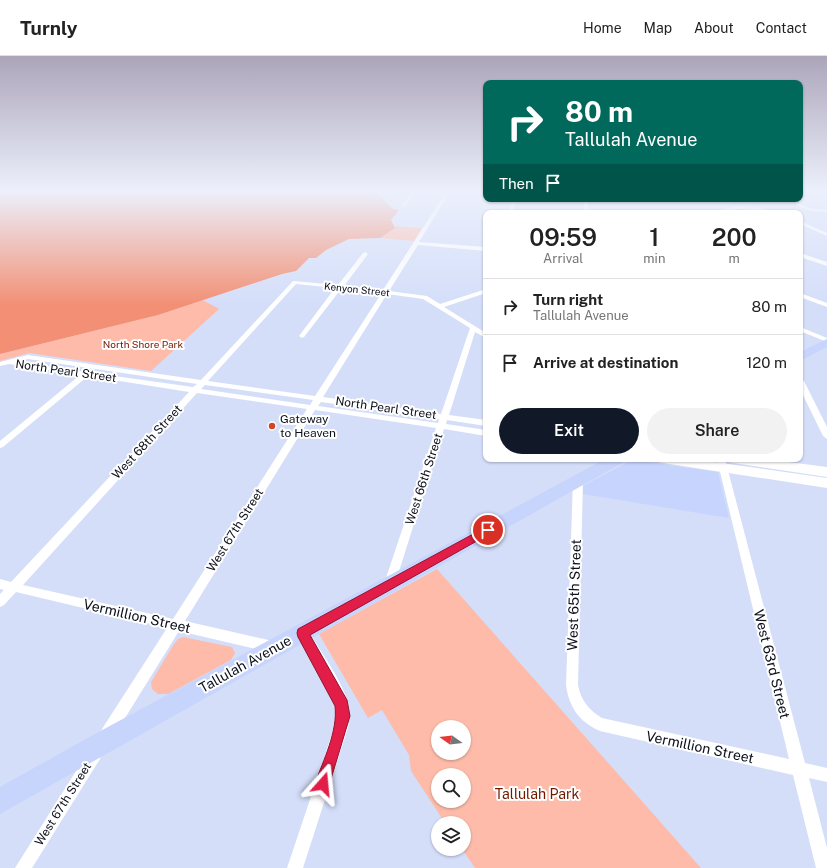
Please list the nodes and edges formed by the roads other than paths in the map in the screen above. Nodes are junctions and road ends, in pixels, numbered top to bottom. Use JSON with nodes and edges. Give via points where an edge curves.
{"nodes":[{"id":1,"x":425,"y":230,"type":"edge"},
{"id":2,"x":816,"y":230,"type":"edge"},
{"id":3,"x":827,"y":235,"type":"edge"},
{"id":4,"x":417,"y":243,"type":"junction"},
{"id":5,"x":483,"y":249,"type":"edge"},
{"id":6,"x":365,"y":254,"type":"dead end"},
{"id":7,"x":803,"y":256,"type":"edge"},
{"id":8,"x":827,"y":264,"type":"edge"},
{"id":9,"x":295,"y":282,"type":"joint"},
{"id":10,"x":339,"y":287,"type":"junction"},
{"id":11,"x":386,"y":292,"type":"junction"},
{"id":12,"x":483,"y":292,"type":"edge"},
{"id":13,"x":803,"y":296,"type":"edge"},
{"id":14,"x":827,"y":304,"type":"edge"},
{"id":15,"x":440,"y":306,"type":"junction"},
{"id":16,"x":473,"y":328,"type":"junction"},
{"id":17,"x":803,"y":330,"type":"edge"},
{"id":18,"x":483,"y":334,"type":"edge"},
{"id":19,"x":302,"y":336,"type":"dead end"},
{"id":20,"x":827,"y":341,"type":"edge"},
{"id":21,"x":803,"y":355,"type":"edge"},
{"id":22,"x":3,"y":363,"type":"edge"},
{"id":23,"x":96,"y":366,"type":"junction"},
{"id":24,"x":88,"y":373,"type":"junction"},
{"id":25,"x":203,"y":382,"type":"junction"},
{"id":26,"x":803,"y":387,"type":"edge"},
{"id":27,"x":195,"y":390,"type":"junction"},
{"id":28,"x":316,"y":402,"type":"junction"},
{"id":29,"x":444,"y":416,"type":"junction"},
{"id":30,"x":483,"y":422,"type":"edge"},
{"id":31,"x":441,"y":426,"type":"junction"},
{"id":32,"x":483,"y":433,"type":"edge"},
{"id":33,"x":827,"y":436,"type":"edge"},
{"id":34,"x":0,"y":445,"type":"edge"},
{"id":35,"x":611,"y":462,"type":"edge"},
{"id":36,"x":707,"y":462,"type":"edge"},
{"id":37,"x":755,"y":462,"type":"edge"},
{"id":38,"x":722,"y":463,"type":"edge"},
{"id":39,"x":827,"y":472,"type":"edge"},
{"id":40,"x":578,"y":480,"type":"junction"},
{"id":41,"x":827,"y":483,"type":"edge"},
{"id":42,"x":0,"y":584,"type":"edge"},
{"id":43,"x":390,"y":584,"type":"junction"},
{"id":44,"x":14,"y":587,"type":"junction"},
{"id":45,"x":0,"y":602,"type":"edge"},
{"id":46,"x":176,"y":625,"type":"junction"},
{"id":47,"x":303,"y":633,"type":"junction"},
{"id":48,"x":274,"y":648,"type":"junction"},
{"id":49,"x":578,"y":708,"type":"joint"},
{"id":50,"x":101,"y":743,"type":"junction"},
{"id":51,"x":799,"y":768,"type":"junction"},
{"id":52,"x":827,"y":775,"type":"edge"},
{"id":53,"x":0,"y":801,"type":"edge"},
{"id":54,"x":23,"y":868,"type":"edge"},
{"id":55,"x":295,"y":868,"type":"edge"},
{"id":56,"x":824,"y":868,"type":"edge"}],
"edges":[{"from":1,"to":4,"type":"street","name":"West 67th Street"},
{"from":2,"to":3,"type":"street"},
{"from":4,"to":5,"type":"street"},
{"from":4,"to":11,"type":"street","name":"West 67th Street"},
{"from":6,"to":10,"type":"street"},
{"from":7,"to":8,"type":"street"},
{"from":9,"to":10,"type":"street","name":"Kenyon Street"},
{"from":9,"to":25,"type":"street","name":"West 68th Street"},
{"from":10,"to":11,"type":"street","name":"Kenyon Street"},
{"from":10,"to":19,"type":"street"},
{"from":11,"to":15,"type":"street","name":"Kenyon Street","via":[[420,296]]},
{"from":11,"to":28,"type":"street","name":"West 67th Street"},
{"from":12,"to":15,"type":"street"},
{"from":13,"to":14,"type":"street"},
{"from":15,"to":16,"type":"street","name":"Kenyon Street"},
{"from":16,"to":18,"type":"street","name":"Kenyon Street"},
{"from":16,"to":29,"type":"street","name":"West 66th Street"},
{"from":17,"to":20,"type":"street"},
{"from":20,"to":21,"type":"main road"},
{"from":22,"to":23,"type":"street","name":"North Pearl Street","via":[[28,357]]},
{"from":22,"to":24,"type":"street","name":"North Pearl Street"},
{"from":23,"to":24,"type":"street"},
{"from":23,"to":25,"type":"street","name":"North Pearl Street"},
{"from":24,"to":27,"type":"street","name":"North Pearl Street"},
{"from":24,"to":34,"type":"street"},
{"from":25,"to":27,"type":"street","name":"West 68th Street"},
{"from":25,"to":28,"type":"street","name":"North Pearl Street"},
{"from":26,"to":33,"type":"street"},
{"from":27,"to":28,"type":"street","name":"North Pearl Street"},
{"from":27,"to":44,"type":"street","name":"West 68th Street"},
{"from":28,"to":29,"type":"street","name":"North Pearl Street"},
{"from":28,"to":31,"type":"street","name":"North Pearl Street"},
{"from":28,"to":46,"type":"street","name":"West 67th Street"},
{"from":29,"to":30,"type":"street","name":"North Pearl Street"},
{"from":29,"to":31,"type":"street","name":"West 66th Street"},
{"from":31,"to":32,"type":"street","name":"North Pearl Street"},
{"from":31,"to":43,"type":"street","name":"West 66th Street"},
{"from":35,"to":40,"type":"main road","name":"Tallulah Avenue"},
{"from":36,"to":38,"type":"street"},
{"from":37,"to":39,"type":"street"},
{"from":38,"to":41,"type":"street"},
{"from":38,"to":51,"type":"street","name":"West 63rd Street"},
{"from":40,"to":43,"type":"main road","name":"Tallulah Avenue"},
{"from":40,"to":49,"type":"street","name":"West 65th Street","via":[[572,685],[573,697]]},
{"from":42,"to":44,"type":"street","name":"Vermillion Street"},
{"from":43,"to":47,"type":"main road","name":"Tallulah Avenue"},
{"from":44,"to":45,"type":"street","name":"West 68th Street"},
{"from":44,"to":46,"type":"street","name":"Vermillion Street"},
{"from":46,"to":48,"type":"street","name":"Vermillion Street"},
{"from":46,"to":50,"type":"street","name":"West 67th Street"},
{"from":47,"to":48,"type":"main road","name":"Tallulah Avenue"},
{"from":47,"to":55,"type":"street","via":[[337,694],[343,716]]},
{"from":48,"to":50,"type":"main road","name":"Tallulah Avenue"},
{"from":49,"to":51,"type":"street","name":"Vermillion Street","via":[[600,724]]},
{"from":50,"to":53,"type":"main road","name":"Tallulah Avenue"},
{"from":50,"to":54,"type":"street","name":"West 67th Street"},
{"from":51,"to":52,"type":"street","name":"Vermillion Street"},
{"from":51,"to":56,"type":"street","name":"West 63rd Street"}]}
